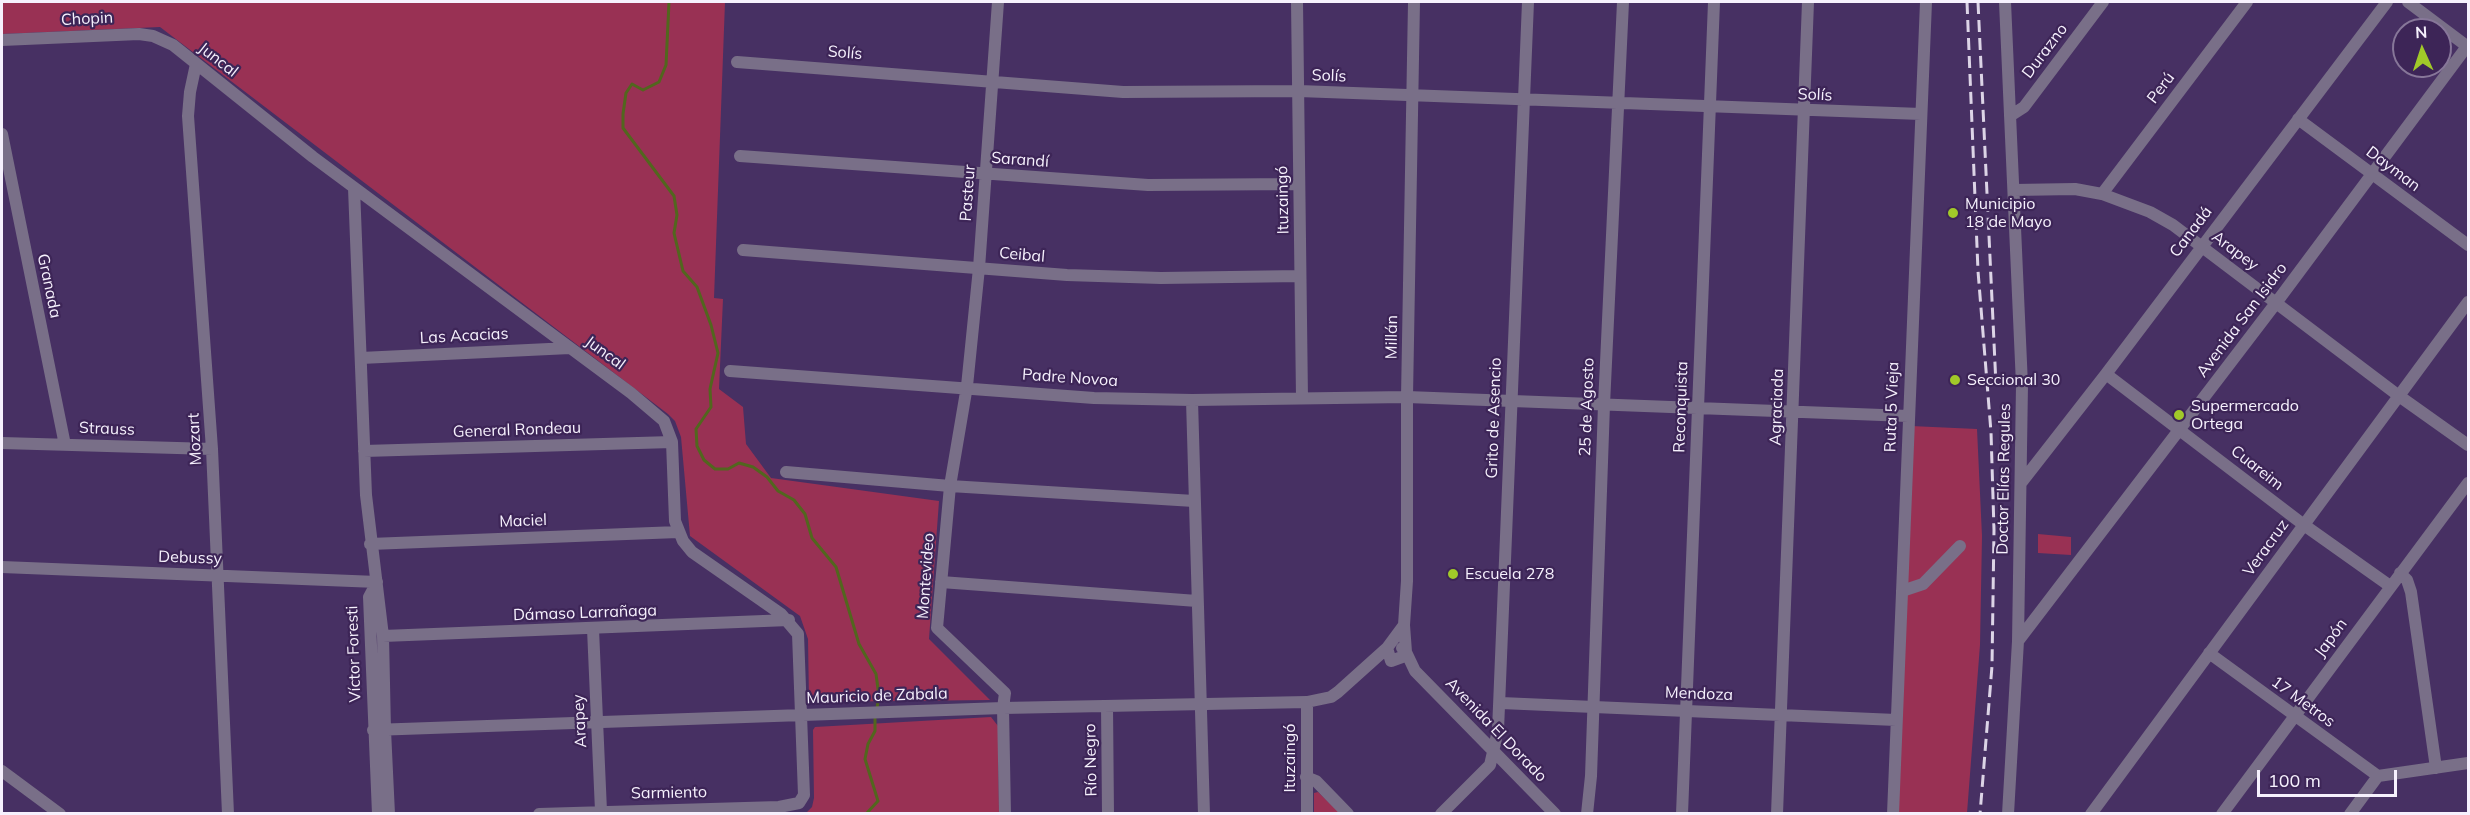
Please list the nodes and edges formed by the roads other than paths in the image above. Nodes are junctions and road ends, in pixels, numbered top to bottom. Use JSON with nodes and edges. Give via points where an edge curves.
{"nodes":[{"id":1,"x":998,"y":2,"type":"edge"},
{"id":2,"x":1297,"y":2,"type":"edge"},
{"id":3,"x":1414,"y":2,"type":"edge"},
{"id":4,"x":1528,"y":2,"type":"edge"},
{"id":5,"x":1623,"y":2,"type":"edge"},
{"id":6,"x":1714,"y":2,"type":"edge"},
{"id":7,"x":1808,"y":2,"type":"edge"},
{"id":8,"x":1926,"y":2,"type":"edge"},
{"id":9,"x":2005,"y":2,"type":"edge"},
{"id":10,"x":2103,"y":2,"type":"edge"},
{"id":11,"x":2247,"y":2,"type":"edge"},
{"id":12,"x":2387,"y":2,"type":"edge"},
{"id":13,"x":2408,"y":2,"type":"edge"},
{"id":14,"x":2,"y":40,"type":"edge"},
{"id":15,"x":173,"y":45,"type":"joint"},
{"id":16,"x":2468,"y":46,"type":"edge"},
{"id":17,"x":737,"y":62,"type":"dead end"},
{"id":18,"x":196,"y":64,"type":"junction"},
{"id":19,"x":993,"y":81,"type":"junction"},
{"id":20,"x":1299,"y":92,"type":"junction"},
{"id":21,"x":1413,"y":96,"type":"junction"},
{"id":22,"x":1523,"y":101,"type":"junction"},
{"id":23,"x":1618,"y":105,"type":"junction"},
{"id":24,"x":1710,"y":108,"type":"junction"},
{"id":25,"x":1803,"y":111,"type":"junction"},
{"id":26,"x":1921,"y":114,"type":"junction"},
{"id":27,"x":2010,"y":116,"type":"junction"},
{"id":28,"x":2298,"y":119,"type":"junction"},
{"id":29,"x":2,"y":135,"type":"edge"},
{"id":30,"x":740,"y":156,"type":"dead end"},
{"id":31,"x":985,"y":174,"type":"junction"},
{"id":32,"x":2373,"y":174,"type":"junction"},
{"id":33,"x":1299,"y":184,"type":"junction"},
{"id":34,"x":354,"y":188,"type":"junction"},
{"id":35,"x":2014,"y":190,"type":"junction"},
{"id":36,"x":2102,"y":194,"type":"junction"},
{"id":37,"x":2469,"y":245,"type":"edge"},
{"id":38,"x":2201,"y":246,"type":"junction"},
{"id":39,"x":743,"y":250,"type":"dead end"},
{"id":40,"x":979,"y":268,"type":"junction"},
{"id":41,"x":1300,"y":276,"type":"junction"},
{"id":42,"x":2469,"y":302,"type":"edge"},
{"id":43,"x":2276,"y":303,"type":"junction"},
{"id":44,"x":570,"y":348,"type":"junction"},
{"id":45,"x":361,"y":358,"type":"junction"},
{"id":46,"x":730,"y":371,"type":"dead end"},
{"id":47,"x":2106,"y":374,"type":"junction"},
{"id":48,"x":967,"y":386,"type":"junction"},
{"id":49,"x":2400,"y":396,"type":"junction"},
{"id":50,"x":1407,"y":397,"type":"junction"},
{"id":51,"x":1302,"y":398,"type":"junction"},
{"id":52,"x":1192,"y":400,"type":"junction"},
{"id":53,"x":1512,"y":400,"type":"junction"},
{"id":54,"x":1604,"y":405,"type":"junction"},
{"id":55,"x":1698,"y":407,"type":"junction"},
{"id":56,"x":1793,"y":412,"type":"junction"},
{"id":57,"x":1908,"y":416,"type":"junction"},
{"id":58,"x":2180,"y":429,"type":"junction"},
{"id":59,"x":672,"y":442,"type":"junction"},
{"id":60,"x":2,"y":443,"type":"edge"},
{"id":61,"x":65,"y":445,"type":"junction"},
{"id":62,"x":2469,"y":445,"type":"edge"},
{"id":63,"x":212,"y":449,"type":"junction"},
{"id":64,"x":364,"y":451,"type":"junction"},
{"id":65,"x":786,"y":472,"type":"dead end"},
{"id":66,"x":2021,"y":483,"type":"junction"},
{"id":67,"x":2468,"y":483,"type":"edge"},
{"id":68,"x":950,"y":486,"type":"junction"},
{"id":69,"x":1194,"y":501,"type":"junction"},
{"id":70,"x":2304,"y":525,"type":"junction"},
{"id":71,"x":678,"y":532,"type":"junction"},
{"id":72,"x":370,"y":544,"type":"junction"},
{"id":73,"x":1960,"y":546,"type":"dead end"},
{"id":74,"x":2,"y":567,"type":"edge"},
{"id":75,"x":2400,"y":573,"type":"junction"},
{"id":76,"x":217,"y":576,"type":"junction"},
{"id":77,"x":377,"y":582,"type":"junction"},
{"id":78,"x":941,"y":582,"type":"junction"},
{"id":79,"x":2390,"y":586,"type":"junction"},
{"id":80,"x":1902,"y":591,"type":"junction"},
{"id":81,"x":1197,"y":601,"type":"junction"},
{"id":82,"x":789,"y":620,"type":"junction"},
{"id":83,"x":1404,"y":625,"type":"junction"},
{"id":84,"x":593,"y":629,"type":"junction"},
{"id":85,"x":383,"y":636,"type":"junction"},
{"id":86,"x":2018,"y":640,"type":"junction"},
{"id":87,"x":1389,"y":646,"type":"junction"},
{"id":88,"x":1406,"y":652,"type":"junction"},
{"id":89,"x":2209,"y":653,"type":"junction"},
{"id":90,"x":1391,"y":661,"type":"junction"},
{"id":91,"x":1369,"y":664,"type":"junction"},
{"id":92,"x":1414,"y":671,"type":"junction"},
{"id":93,"x":1307,"y":702,"type":"junction"},
{"id":94,"x":1501,"y":703,"type":"junction"},
{"id":95,"x":1200,"y":705,"type":"junction"},
{"id":96,"x":1107,"y":706,"type":"junction"},
{"id":97,"x":1592,"y":706,"type":"junction"},
{"id":98,"x":1004,"y":708,"type":"junction"},
{"id":99,"x":1686,"y":710,"type":"junction"},
{"id":100,"x":1780,"y":714,"type":"junction"},
{"id":101,"x":2294,"y":715,"type":"junction"},
{"id":102,"x":802,"y":716,"type":"junction"},
{"id":103,"x":1896,"y":720,"type":"junction"},
{"id":104,"x":597,"y":723,"type":"junction"},
{"id":105,"x":379,"y":730,"type":"junction"},
{"id":106,"x":1495,"y":752,"type":"junction"},
{"id":107,"x":2469,"y":763,"type":"edge"},
{"id":108,"x":2436,"y":768,"type":"junction"},
{"id":109,"x":2,"y":771,"type":"edge"},
{"id":110,"x":1306,"y":777,"type":"junction"},
{"id":111,"x":2378,"y":777,"type":"junction"},
{"id":112,"x":601,"y":811,"type":"junction"},
{"id":113,"x":60,"y":813,"type":"edge"},
{"id":114,"x":228,"y":813,"type":"edge"},
{"id":115,"x":378,"y":813,"type":"edge"},
{"id":116,"x":389,"y":813,"type":"edge"},
{"id":117,"x":539,"y":813,"type":"edge"},
{"id":118,"x":1005,"y":813,"type":"edge"},
{"id":119,"x":1108,"y":813,"type":"edge"},
{"id":120,"x":1203,"y":813,"type":"edge"},
{"id":121,"x":1307,"y":813,"type":"edge"},
{"id":122,"x":1348,"y":813,"type":"edge"},
{"id":123,"x":1442,"y":813,"type":"edge"},
{"id":124,"x":1555,"y":813,"type":"edge"},
{"id":125,"x":1587,"y":813,"type":"edge"},
{"id":126,"x":1682,"y":813,"type":"edge"},
{"id":127,"x":1777,"y":813,"type":"edge"},
{"id":128,"x":1893,"y":813,"type":"edge"},
{"id":129,"x":2008,"y":813,"type":"edge"},
{"id":130,"x":2091,"y":813,"type":"edge"},
{"id":131,"x":2222,"y":813,"type":"edge"},
{"id":132,"x":2350,"y":813,"type":"edge"}],
"edges":[{"from":1,"to":19,"type":"street","name":"Pasteur"},
{"from":2,"to":20,"type":"street","name":"Ituzaingó"},
{"from":3,"to":21,"type":"street","name":"Millán"},
{"from":4,"to":22,"type":"street","name":"Grito de Asencio"},
{"from":5,"to":23,"type":"street","name":"25 de Agosto"},
{"from":6,"to":24,"type":"street","name":"Reconquista"},
{"from":7,"to":25,"type":"street","name":"Agraciada"},
{"from":8,"to":26,"type":"street","name":"Ruta 5 Vieja"},
{"from":9,"to":27,"type":"street","name":"Doctor Elías Regules"},
{"from":10,"to":27,"type":"street","name":"Durazno","via":[[2024,107]]},
{"from":11,"to":36,"type":"street","name":"Perú"},
{"from":12,"to":28,"type":"street","name":"Canadá"},
{"from":13,"to":16,"type":"street"},
{"from":14,"to":15,"type":"street","name":"Chopin","via":[[139,34]]},
{"from":15,"to":18,"type":"street","name":"Juncal"},
{"from":16,"to":32,"type":"street","name":"Avenida San Isidro"},
{"from":17,"to":19,"type":"street","name":"Solís"},
{"from":18,"to":34,"type":"street","name":"Juncal"},
{"from":18,"to":63,"type":"street","name":"Mozart","via":[[188,116]]},
{"from":19,"to":20,"type":"street","name":"Solís","via":[[1123,92]]},
{"from":19,"to":31,"type":"street","name":"Pasteur"},
{"from":20,"to":21,"type":"street","name":"Solís"},
{"from":20,"to":33,"type":"street","name":"Ituzaingó"},
{"from":21,"to":22,"type":"street","name":"Solís"},
{"from":21,"to":50,"type":"street","name":"Millán"},
{"from":22,"to":23,"type":"street","name":"Solís"},
{"from":22,"to":53,"type":"street","name":"Grito de Asencio"},
{"from":23,"to":24,"type":"street","name":"Solís"},
{"from":23,"to":54,"type":"street","name":"25 de Agosto"},
{"from":24,"to":25,"type":"street","name":"Solís"},
{"from":24,"to":55,"type":"street","name":"Reconquista"},
{"from":25,"to":26,"type":"street","name":"Solís"},
{"from":25,"to":56,"type":"street","name":"Agraciada"},
{"from":26,"to":57,"type":"street","name":"Ruta 5 Vieja"},
{"from":27,"to":35,"type":"street","name":"Doctor Elías Regules"},
{"from":28,"to":32,"type":"street","name":"Dayman"},
{"from":28,"to":38,"type":"street","name":"Canadá"},
{"from":29,"to":61,"type":"street","name":"Granada"},
{"from":30,"to":31,"type":"street","name":"Sarandí"},
{"from":31,"to":33,"type":"street","name":"Sarandí","via":[[1148,185]]},
{"from":31,"to":40,"type":"street","name":"Pasteur"},
{"from":32,"to":37,"type":"street","name":"Dayman"},
{"from":32,"to":43,"type":"street","name":"Avenida San Isidro"},
{"from":33,"to":41,"type":"street","name":"Ituzaingó"},
{"from":34,"to":44,"type":"street","name":"Juncal"},
{"from":34,"to":45,"type":"street"},
{"from":35,"to":36,"type":"street","name":"Arapey","via":[[2075,189]]},
{"from":35,"to":66,"type":"street","name":"Doctor Elías Regules","via":[[2022,385]]},
{"from":36,"to":38,"type":"street","name":"Arapey","via":[[2150,212]]},
{"from":38,"to":43,"type":"street","name":"Arapey"},
{"from":38,"to":47,"type":"street","name":"Canadá"},
{"from":39,"to":40,"type":"street","name":"Ceibal"},
{"from":40,"to":41,"type":"street","name":"Ceibal","via":[[1115,277]]},
{"from":40,"to":48,"type":"street","name":"Pasteur"},
{"from":41,"to":51,"type":"street","name":"Ituzaingó"},
{"from":42,"to":49,"type":"street","name":"Veracruz"},
{"from":43,"to":49,"type":"street","name":"Arapey"},
{"from":43,"to":58,"type":"street","name":"Avenida San Isidro"},
{"from":44,"to":45,"type":"street","name":"Las Acacias"},
{"from":44,"to":59,"type":"street","name":"Juncal","via":[[658,415]]},
{"from":45,"to":64,"type":"street"},
{"from":46,"to":48,"type":"street","name":"Padre Novoa"},
{"from":47,"to":58,"type":"street","name":"Cuareim"},
{"from":47,"to":66,"type":"street","name":"Canadá"},
{"from":48,"to":52,"type":"street","name":"Padre Novoa","via":[[1094,398]]},
{"from":48,"to":68,"type":"street","name":"Montevideo"},
{"from":49,"to":62,"type":"street","name":"Arapey"},
{"from":49,"to":70,"type":"street","name":"Veracruz"},
{"from":50,"to":51,"type":"street","name":"Padre Novoa"},
{"from":50,"to":53,"type":"street"},
{"from":50,"to":83,"type":"street","name":"Millán"},
{"from":51,"to":52,"type":"street","name":"Padre Novoa"},
{"from":52,"to":69,"type":"street"},
{"from":53,"to":54,"type":"street"},
{"from":53,"to":94,"type":"street","name":"Grito de Asencio"},
{"from":54,"to":55,"type":"street"},
{"from":54,"to":97,"type":"street","name":"25 de Agosto"},
{"from":55,"to":56,"type":"street"},
{"from":55,"to":99,"type":"street","name":"Reconquista"},
{"from":56,"to":57,"type":"street"},
{"from":56,"to":100,"type":"street","name":"Agraciada"},
{"from":57,"to":80,"type":"street","name":"Ruta 5 Vieja"},
{"from":58,"to":70,"type":"street","name":"Cuareim"},
{"from":58,"to":86,"type":"street","name":"Avenida San Isidro"},
{"from":59,"to":64,"type":"street","name":"General Rondeau"},
{"from":59,"to":71,"type":"street","name":"Juncal"},
{"from":60,"to":61,"type":"street","name":"Strauss"},
{"from":61,"to":63,"type":"street","name":"Strauss"},
{"from":63,"to":76,"type":"street","name":"Mozart"},
{"from":64,"to":72,"type":"street"},
{"from":65,"to":68,"type":"street"},
{"from":66,"to":86,"type":"street","name":"Doctor Elías Regules"},
{"from":67,"to":75,"type":"street","name":"Japón"},
{"from":68,"to":69,"type":"street"},
{"from":68,"to":78,"type":"street","name":"Montevideo"},
{"from":69,"to":81,"type":"street"},
{"from":70,"to":79,"type":"street","name":"Cuareim"},
{"from":70,"to":89,"type":"street","name":"Veracruz"},
{"from":71,"to":72,"type":"street","name":"Maciel"},
{"from":71,"to":82,"type":"street","via":[[692,552]]},
{"from":72,"to":77,"type":"street"},
{"from":73,"to":80,"type":"street","via":[[1923,584]]},
{"from":74,"to":76,"type":"street","name":"Debussy"},
{"from":75,"to":79,"type":"street","name":"Japón"},
{"from":75,"to":108,"type":"street","via":[[2408,580],[2411,592]]},
{"from":76,"to":77,"type":"street","name":"Debussy"},
{"from":76,"to":114,"type":"street","name":"Mozart"},
{"from":77,"to":85,"type":"street","name":"Víctor Foresti"},
{"from":77,"to":105,"type":"street","name":"Víctor Foresti","via":[[369,597]]},
{"from":78,"to":81,"type":"street"},
{"from":78,"to":98,"type":"street","name":"Montevideo","via":[[938,628],[1005,693]]},
{"from":79,"to":101,"type":"street","name":"Japón"},
{"from":80,"to":103,"type":"street","name":"Ruta 5 Vieja"},
{"from":81,"to":95,"type":"street"},
{"from":82,"to":84,"type":"street","name":"Dámaso Larrañaga"},
{"from":82,"to":102,"type":"street","via":[[798,634]]},
{"from":83,"to":87,"type":"street","name":"Mauricio de Zabala"},
{"from":83,"to":88,"type":"street","name":"Millán"},
{"from":84,"to":85,"type":"street","name":"Dámaso Larrañaga"},
{"from":84,"to":104,"type":"street","name":"Arapey"},
{"from":85,"to":105,"type":"street","name":"Víctor Foresti"},
{"from":86,"to":129,"type":"street","name":"Doctor Elías Regules"},
{"from":87,"to":88,"type":"street","via":[[1401,647]]},
{"from":87,"to":90,"type":"street"},
{"from":87,"to":91,"type":"street","name":"Mauricio de Zabala"},
{"from":88,"to":90,"type":"street"},
{"from":88,"to":92,"type":"street","name":"Millán"},
{"from":89,"to":101,"type":"street","name":"17 Metros"},
{"from":89,"to":130,"type":"street","name":"Veracruz"},
{"from":90,"to":91,"type":"street"},
{"from":90,"to":92,"type":"street"},
{"from":91,"to":93,"type":"street","name":"Mauricio de Zabala","via":[[1331,697]]},
{"from":92,"to":106,"type":"street","name":"Avenida El Dorado"},
{"from":93,"to":95,"type":"street","name":"Mauricio de Zabala"},
{"from":93,"to":110,"type":"street","name":"Ituzaingó"},
{"from":94,"to":97,"type":"street","name":"Mendoza"},
{"from":94,"to":106,"type":"street","name":"Grito de Asencio"},
{"from":95,"to":96,"type":"street","name":"Mauricio de Zabala"},
{"from":95,"to":120,"type":"street"},
{"from":96,"to":98,"type":"street","name":"Mauricio de Zabala"},
{"from":96,"to":119,"type":"street","name":"Río Negro"},
{"from":97,"to":99,"type":"street","name":"Mendoza"},
{"from":97,"to":125,"type":"street","name":"25 de Agosto"},
{"from":98,"to":102,"type":"street","name":"Mauricio de Zabala"},
{"from":98,"to":118,"type":"street","name":"Montevideo"},
{"from":99,"to":100,"type":"street","name":"Mendoza"},
{"from":99,"to":126,"type":"street","name":"Reconquista"},
{"from":100,"to":103,"type":"street","name":"Mendoza"},
{"from":100,"to":127,"type":"street","name":"Agraciada"},
{"from":101,"to":111,"type":"street","name":"17 Metros"},
{"from":101,"to":131,"type":"street","name":"Japón"},
{"from":102,"to":104,"type":"street","name":"Mauricio de Zabala"},
{"from":102,"to":112,"type":"street","name":"Sarmiento","via":[[804,795],[799,803],[779,807]]},
{"from":103,"to":128,"type":"street","name":"Ruta 5 Vieja"},
{"from":104,"to":105,"type":"street","name":"Mauricio de Zabala"},
{"from":104,"to":112,"type":"street","name":"Arapey"},
{"from":105,"to":115,"type":"street","name":"Víctor Foresti"},
{"from":105,"to":116,"type":"street","name":"Víctor Foresti"},
{"from":106,"to":123,"type":"street","name":"Grito de Asencio","via":[[1490,765]]},
{"from":106,"to":124,"type":"street","name":"Avenida El Dorado"},
{"from":107,"to":108,"type":"street"},
{"from":108,"to":111,"type":"street"},
{"from":109,"to":113,"type":"street"},
{"from":110,"to":121,"type":"street","name":"Ituzaingó"},
{"from":110,"to":122,"type":"street","via":[[1316,781]]},
{"from":111,"to":132,"type":"street"},
{"from":112,"to":117,"type":"street","name":"Sarmiento"}]}
